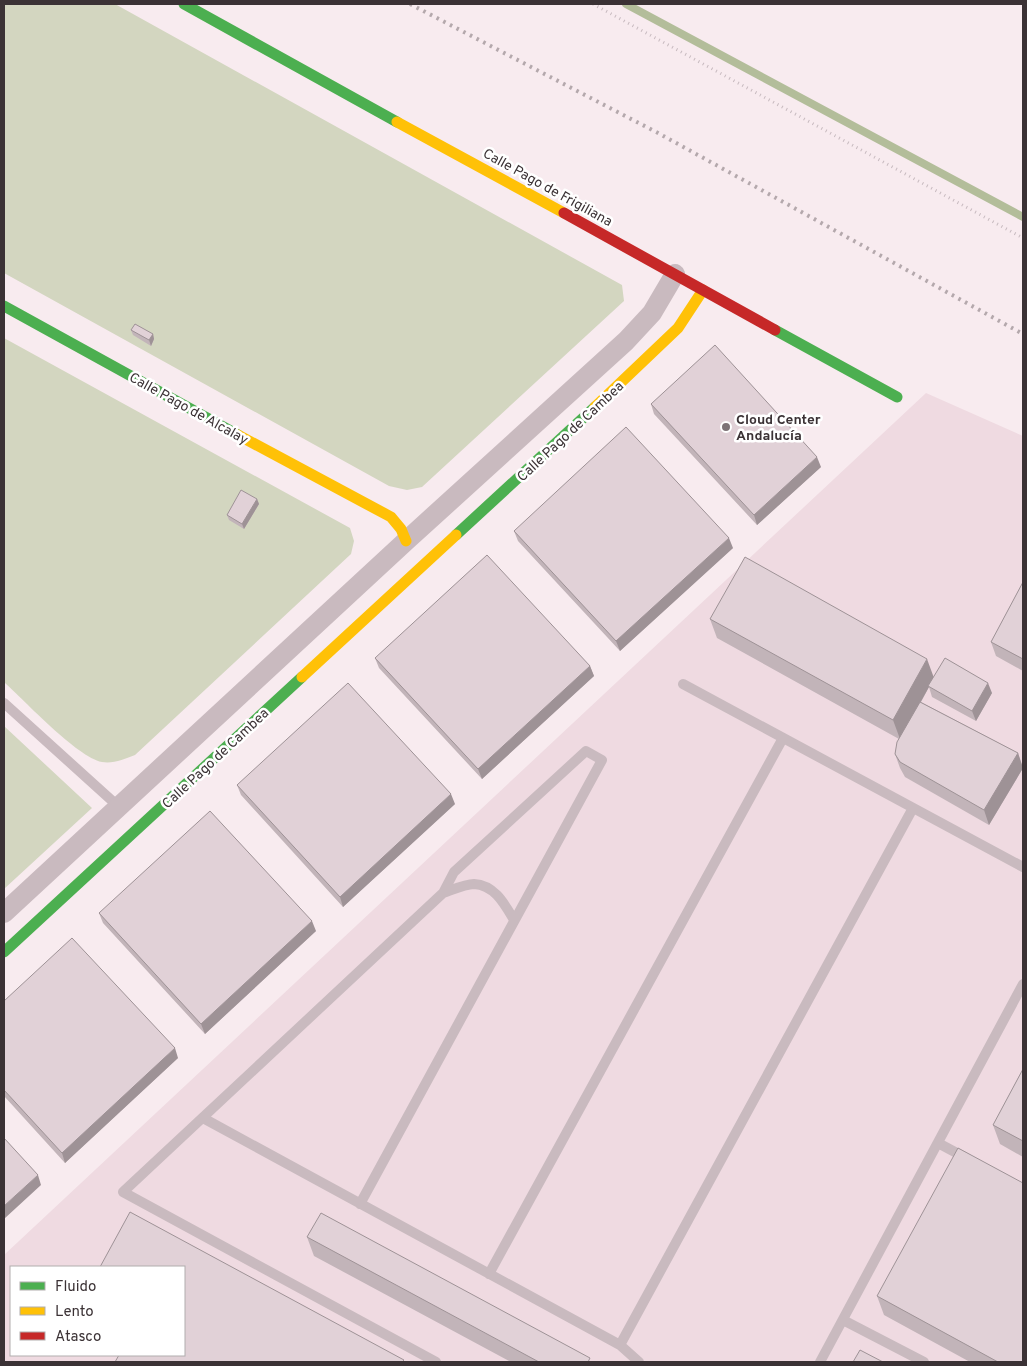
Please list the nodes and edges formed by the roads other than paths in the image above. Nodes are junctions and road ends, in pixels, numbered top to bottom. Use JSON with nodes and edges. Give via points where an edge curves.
{"nodes":[{"id":1,"x":184,"y":4,"type":"edge"},
{"id":2,"x":675,"y":274,"type":"junction"},
{"id":3,"x":703,"y":290,"type":"junction"},
{"id":4,"x":4,"y":306,"type":"edge"},
{"id":5,"x":897,"y":397,"type":"dead end"},
{"id":6,"x":374,"y":510,"type":"joint"},
{"id":7,"x":406,"y":541,"type":"junction"},
{"id":8,"x":426,"y":563,"type":"junction"},
{"id":9,"x":683,"y":684,"type":"dead end"},
{"id":10,"x":4,"y":703,"type":"edge"},
{"id":11,"x":783,"y":738,"type":"junction"},
{"id":12,"x":119,"y":806,"type":"junction"},
{"id":13,"x":913,"y":808,"type":"junction"},
{"id":14,"x":1023,"y":867,"type":"edge"},
{"id":15,"x":443,"y":893,"type":"junction"},
{"id":16,"x":4,"y":913,"type":"edge"},
{"id":17,"x":514,"y":920,"type":"junction"},
{"id":18,"x":4,"y":952,"type":"edge"},
{"id":19,"x":1023,"y":984,"type":"edge"},
{"id":20,"x":203,"y":1118,"type":"junction"},
{"id":21,"x":938,"y":1143,"type":"junction"},
{"id":22,"x":980,"y":1166,"type":"edge"},
{"id":23,"x":360,"y":1204,"type":"junction"},
{"id":24,"x":489,"y":1274,"type":"junction"},
{"id":25,"x":843,"y":1320,"type":"junction"},
{"id":26,"x":620,"y":1345,"type":"junction"},
{"id":27,"x":436,"y":1362,"type":"edge"},
{"id":28,"x":639,"y":1362,"type":"edge"},
{"id":29,"x":820,"y":1362,"type":"edge"},
{"id":30,"x":924,"y":1362,"type":"edge"}],
"edges":[{"from":1,"to":2,"type":"street","name":"Calle Pago de Frigiliana"},
{"from":2,"to":3,"type":"street","name":"Calle Pago de Frigiliana"},
{"from":2,"to":7,"type":"street","name":"Calle Pago de Cambea","via":[[652,313],[626,341]]},
{"from":3,"to":5,"type":"street","name":"Calle Pago de Frigiliana"},
{"from":3,"to":8,"type":"street","name":"Calle Pago de Cambea","via":[[678,328]]},
{"from":4,"to":6,"type":"street","name":"Calle Pago de Alcalay"},
{"from":6,"to":7,"type":"street","name":"Calle Pago de Alcalay","via":[[378,522],[393,538]]},
{"from":7,"to":8,"type":"street"},
{"from":7,"to":12,"type":"street","name":"Calle Pago de Cambea"},
{"from":8,"to":18,"type":"street","name":"Calle Pago de Cambea"},
{"from":9,"to":11,"type":"lane"},
{"from":10,"to":12,"type":"lane"},
{"from":11,"to":13,"type":"lane"},
{"from":11,"to":24,"type":"lane"},
{"from":12,"to":16,"type":"street","name":"Calle Pago de Cambea"},
{"from":13,"to":14,"type":"lane"},
{"from":13,"to":26,"type":"lane"},
{"from":15,"to":17,"type":"lane","via":[[474,884],[492,890]]},
{"from":15,"to":17,"type":"lane","via":[[454,872],[586,751],[602,760]]},
{"from":15,"to":20,"type":"lane"},
{"from":17,"to":23,"type":"lane"},
{"from":19,"to":21,"type":"lane"},
{"from":20,"to":23,"type":"lane"},
{"from":20,"to":27,"type":"lane","via":[[124,1192]]},
{"from":21,"to":22,"type":"lane"},
{"from":21,"to":25,"type":"lane"},
{"from":23,"to":24,"type":"lane"},
{"from":24,"to":26,"type":"lane"},
{"from":25,"to":29,"type":"lane"},
{"from":25,"to":30,"type":"lane"},
{"from":26,"to":28,"type":"lane"}]}
